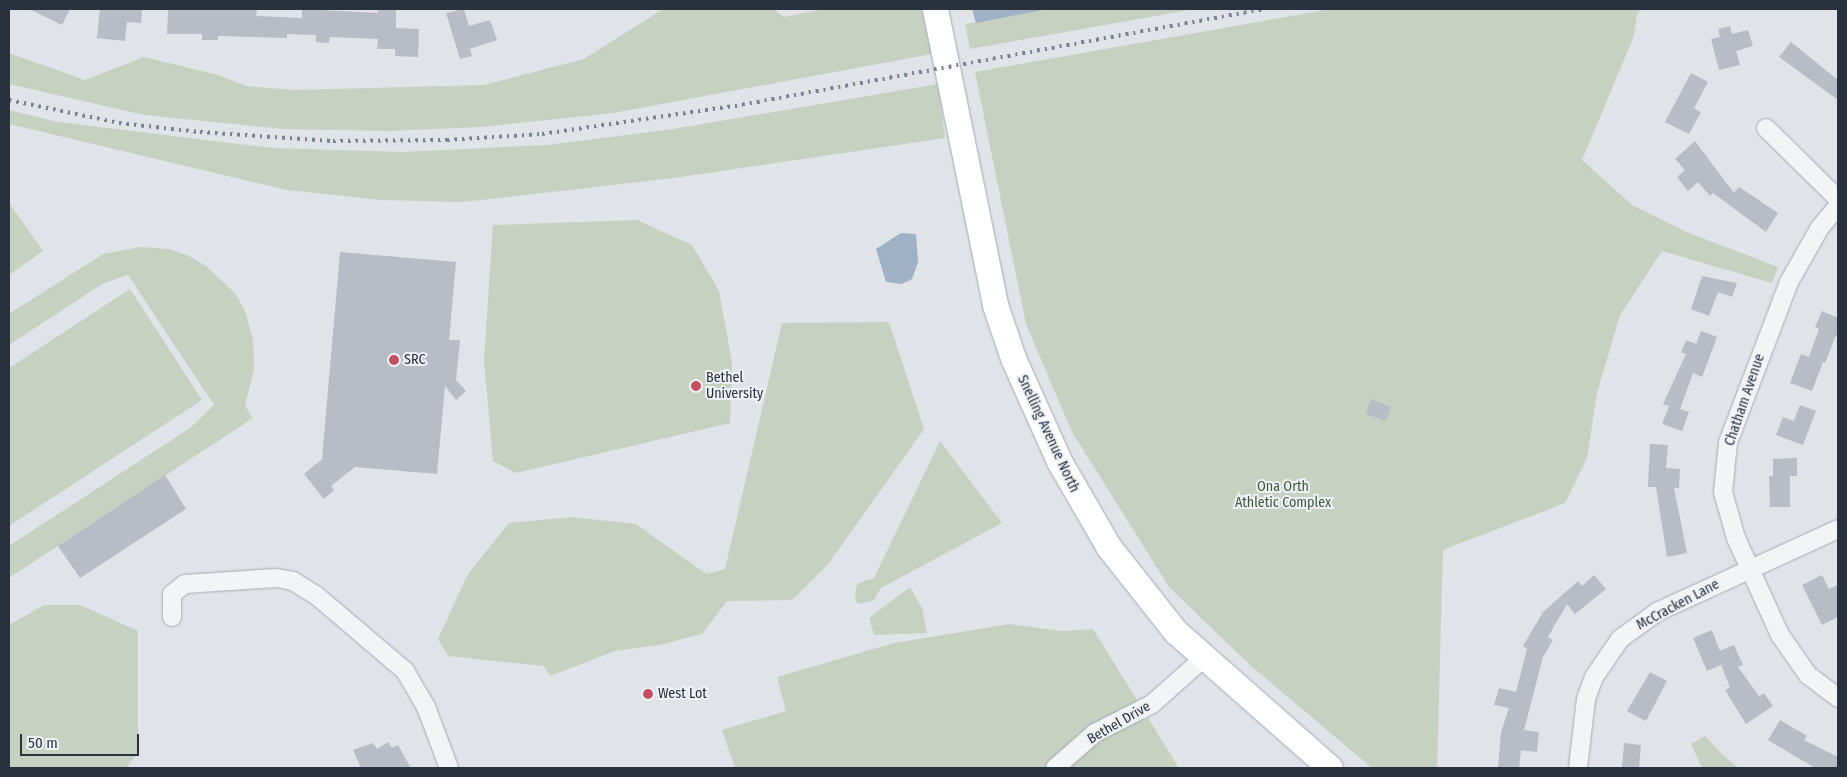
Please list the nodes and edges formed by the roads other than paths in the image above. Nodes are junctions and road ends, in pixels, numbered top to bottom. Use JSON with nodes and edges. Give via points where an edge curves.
{"nodes":[{"id":1,"x":935,"y":9,"type":"edge"},
{"id":2,"x":1766,"y":128,"type":"dead end"},
{"id":3,"x":1838,"y":199,"type":"edge"},
{"id":4,"x":1838,"y":206,"type":"edge"},
{"id":5,"x":1838,"y":529,"type":"edge"},
{"id":6,"x":1749,"y":568,"type":"junction"},
{"id":7,"x":172,"y":617,"type":"dead end"},
{"id":8,"x":1205,"y":657,"type":"junction"},
{"id":9,"x":1838,"y":698,"type":"edge"},
{"id":10,"x":449,"y":768,"type":"edge"},
{"id":11,"x":1054,"y":768,"type":"edge"},
{"id":12,"x":1330,"y":768,"type":"edge"},
{"id":13,"x":1578,"y":768,"type":"edge"}],
"edges":[{"from":1,"to":8,"type":"street","name":"Snelling Avenue North","via":[[980,238],[995,305],[1013,358],[1059,461],[1108,546],[1176,632]]},
{"from":2,"to":3,"type":"street"},
{"from":4,"to":6,"type":"street","name":"Chatham Avenue","via":[[1819,229],[1788,282],[1728,443],[1723,492],[1736,538]]},
{"from":5,"to":6,"type":"street","name":"McCracken Lane"},
{"from":6,"to":9,"type":"street","name":"Chatham Avenue","via":[[1793,657],[1808,675]]},
{"from":6,"to":13,"type":"street","name":"McCracken Lane","via":[[1657,612],[1620,639],[1594,677],[1586,698]]},
{"from":7,"to":10,"type":"street","via":[[172,594],[185,584],[276,578],[293,580],[317,596],[405,671],[426,707]]},
{"from":8,"to":11,"type":"street","name":"Bethel Drive","via":[[1152,704],[1095,733]]},
{"from":8,"to":12,"type":"street","name":"Snelling Avenue North"}]}
